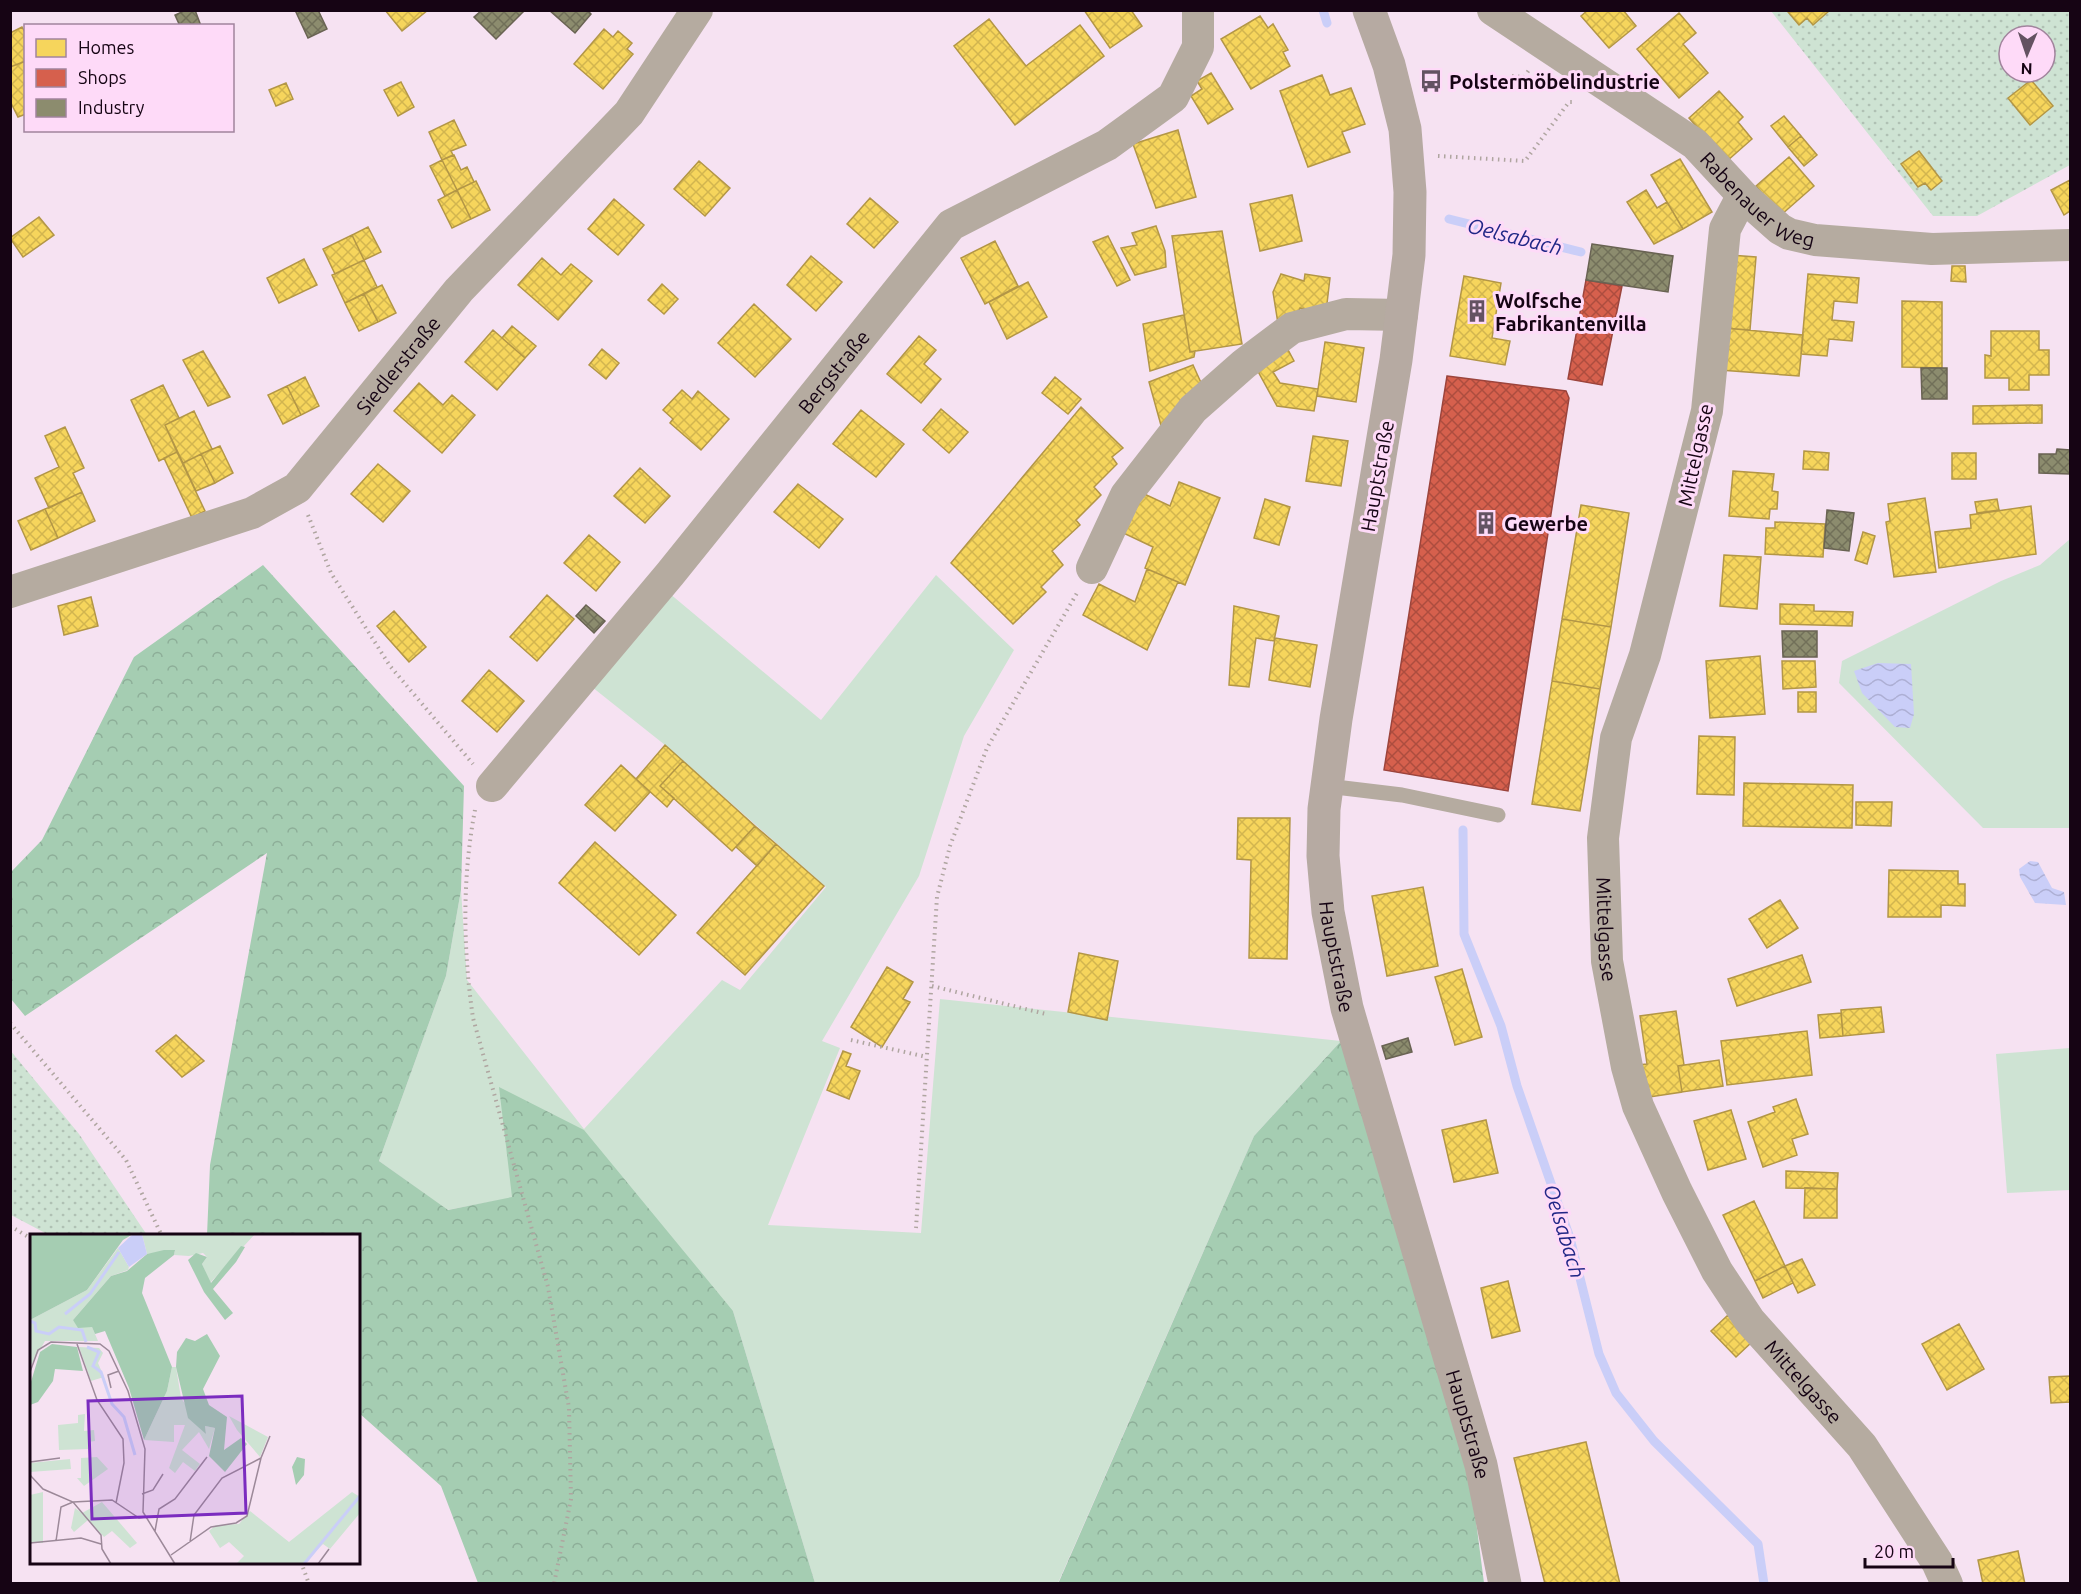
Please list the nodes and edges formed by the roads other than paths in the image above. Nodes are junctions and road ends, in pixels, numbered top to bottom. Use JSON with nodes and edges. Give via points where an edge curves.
{"nodes":[{"id":1,"x":697,"y":10,"type":"edge"},
{"id":2,"x":1198,"y":10,"type":"edge"},
{"id":3,"x":1369,"y":10,"type":"edge"},
{"id":4,"x":1493,"y":10,"type":"edge"},
{"id":5,"x":1745,"y":198,"type":"junction"},
{"id":6,"x":2070,"y":245,"type":"edge"},
{"id":7,"x":1402,"y":315,"type":"junction"},
{"id":8,"x":1092,"y":568,"type":"road end"},
{"id":9,"x":10,"y":592,"type":"edge"},
{"id":10,"x":492,"y":786,"type":"road end"},
{"id":11,"x":1327,"y":786,"type":"junction"},
{"id":12,"x":1498,"y":815,"type":"dead end"},
{"id":13,"x":1505,"y":1584,"type":"edge"},
{"id":14,"x":1947,"y":1584,"type":"edge"}],
"edges":[{"from":1,"to":9,"type":"street","name":"Siedlerstraße","via":[[629,113],[459,290],[297,488],[252,513]]},
{"from":2,"to":10,"type":"street","name":"Bergstraße","via":[[1198,47],[1173,97],[1107,145],[951,225],[670,574]]},
{"from":3,"to":7,"type":"main road","name":"Hauptstraße","via":[[1389,65],[1405,129],[1409,255]]},
{"from":4,"to":5,"type":"street","name":"Rabenauer Weg","via":[[1695,144]]},
{"from":5,"to":6,"type":"street","name":"Rabenauer Weg","via":[[1780,229],[1815,240],[1932,249]]},
{"from":5,"to":14,"type":"street","name":"Mittelgasse","via":[[1725,229],[1707,411],[1645,655],[1616,738],[1603,838],[1607,962],[1638,1106],[1717,1270],[1750,1321],[1862,1446],[1937,1562]]},
{"from":7,"to":8,"type":"street","via":[[1346,314],[1292,328],[1244,364],[1192,409],[1126,495]]},
{"from":7,"to":11,"type":"main road","name":"Hauptstraße"},
{"from":11,"to":12,"type":"lane","via":[[1402,795]]},
{"from":11,"to":13,"type":"main road","name":"Hauptstraße","via":[[1323,856],[1328,912],[1347,1008],[1473,1404]]}]}
